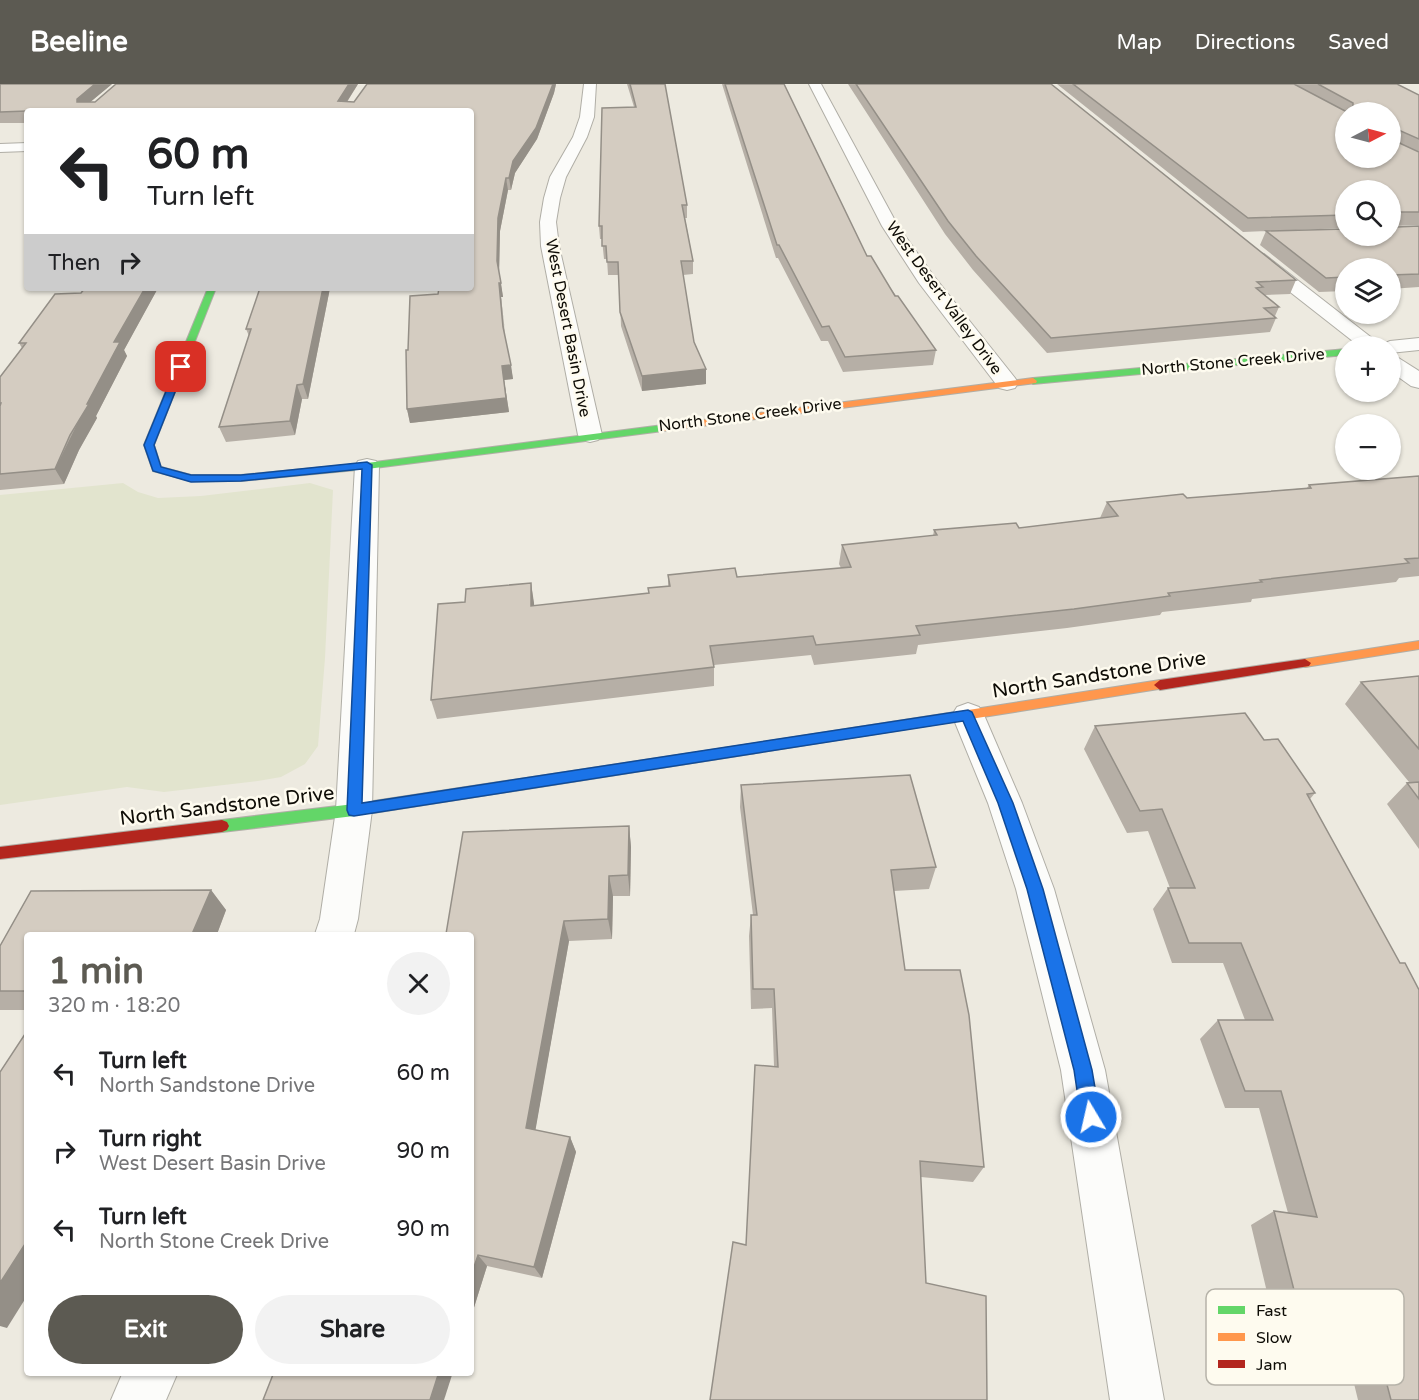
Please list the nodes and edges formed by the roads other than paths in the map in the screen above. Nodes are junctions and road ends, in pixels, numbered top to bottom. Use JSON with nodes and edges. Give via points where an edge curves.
{"nodes":[{"id":1,"x":590,"y":84,"type":"edge"},
{"id":2,"x":815,"y":84,"type":"edge"},
{"id":3,"x":24,"y":147,"type":"edge"},
{"id":4,"x":0,"y":148,"type":"edge"},
{"id":5,"x":1244,"y":246,"type":"edge"},
{"id":6,"x":211,"y":291,"type":"edge"},
{"id":7,"x":1358,"y":336,"type":"edge"},
{"id":8,"x":1419,"y":344,"type":"edge"},
{"id":9,"x":1401,"y":346,"type":"edge"},
{"id":10,"x":1335,"y":353,"type":"edge"},
{"id":11,"x":1401,"y":369,"type":"edge"},
{"id":12,"x":1419,"y":381,"type":"edge"},
{"id":13,"x":1007,"y":383,"type":"junction"},
{"id":14,"x":590,"y":435,"type":"junction"},
{"id":15,"x":367,"y":465,"type":"junction"},
{"id":16,"x":1419,"y":645,"type":"edge"},
{"id":17,"x":968,"y":715,"type":"junction"},
{"id":18,"x":354,"y":810,"type":"junction"},
{"id":19,"x":0,"y":853,"type":"edge"},
{"id":20,"x":335,"y":932,"type":"edge"},
{"id":21,"x":150,"y":1376,"type":"edge"},
{"id":22,"x":138,"y":1400,"type":"edge"},
{"id":23,"x":1137,"y":1400,"type":"edge"}],
"edges":[{"from":1,"to":14,"type":"street","name":"West Desert Basin Drive","via":[[587,117],[558,177],[548,222]]},
{"from":2,"to":13,"type":"street","name":"West Desert Valley Drive","via":[[890,226]]},
{"from":3,"to":4,"type":"street"},
{"from":5,"to":7,"type":"street"},
{"from":6,"to":15,"type":"street","name":"North Stone Creek Drive","via":[[149,445],[157,469],[191,478],[241,478]]},
{"from":8,"to":9,"type":"street"},
{"from":10,"to":13,"type":"street","name":"North Stone Creek Drive"},
{"from":11,"to":12,"type":"street"},
{"from":13,"to":14,"type":"street","name":"North Stone Creek Drive"},
{"from":14,"to":15,"type":"street","name":"North Stone Creek Drive"},
{"from":15,"to":18,"type":"street"},
{"from":16,"to":17,"type":"street","name":"North Sandstone Drive"},
{"from":17,"to":18,"type":"street","name":"North Sandstone Drive"},
{"from":17,"to":23,"type":"street","via":[[1035,889],[1083,1070]]},
{"from":18,"to":19,"type":"street","name":"North Sandstone Drive"},
{"from":18,"to":20,"type":"street"},
{"from":21,"to":22,"type":"street"}]}
